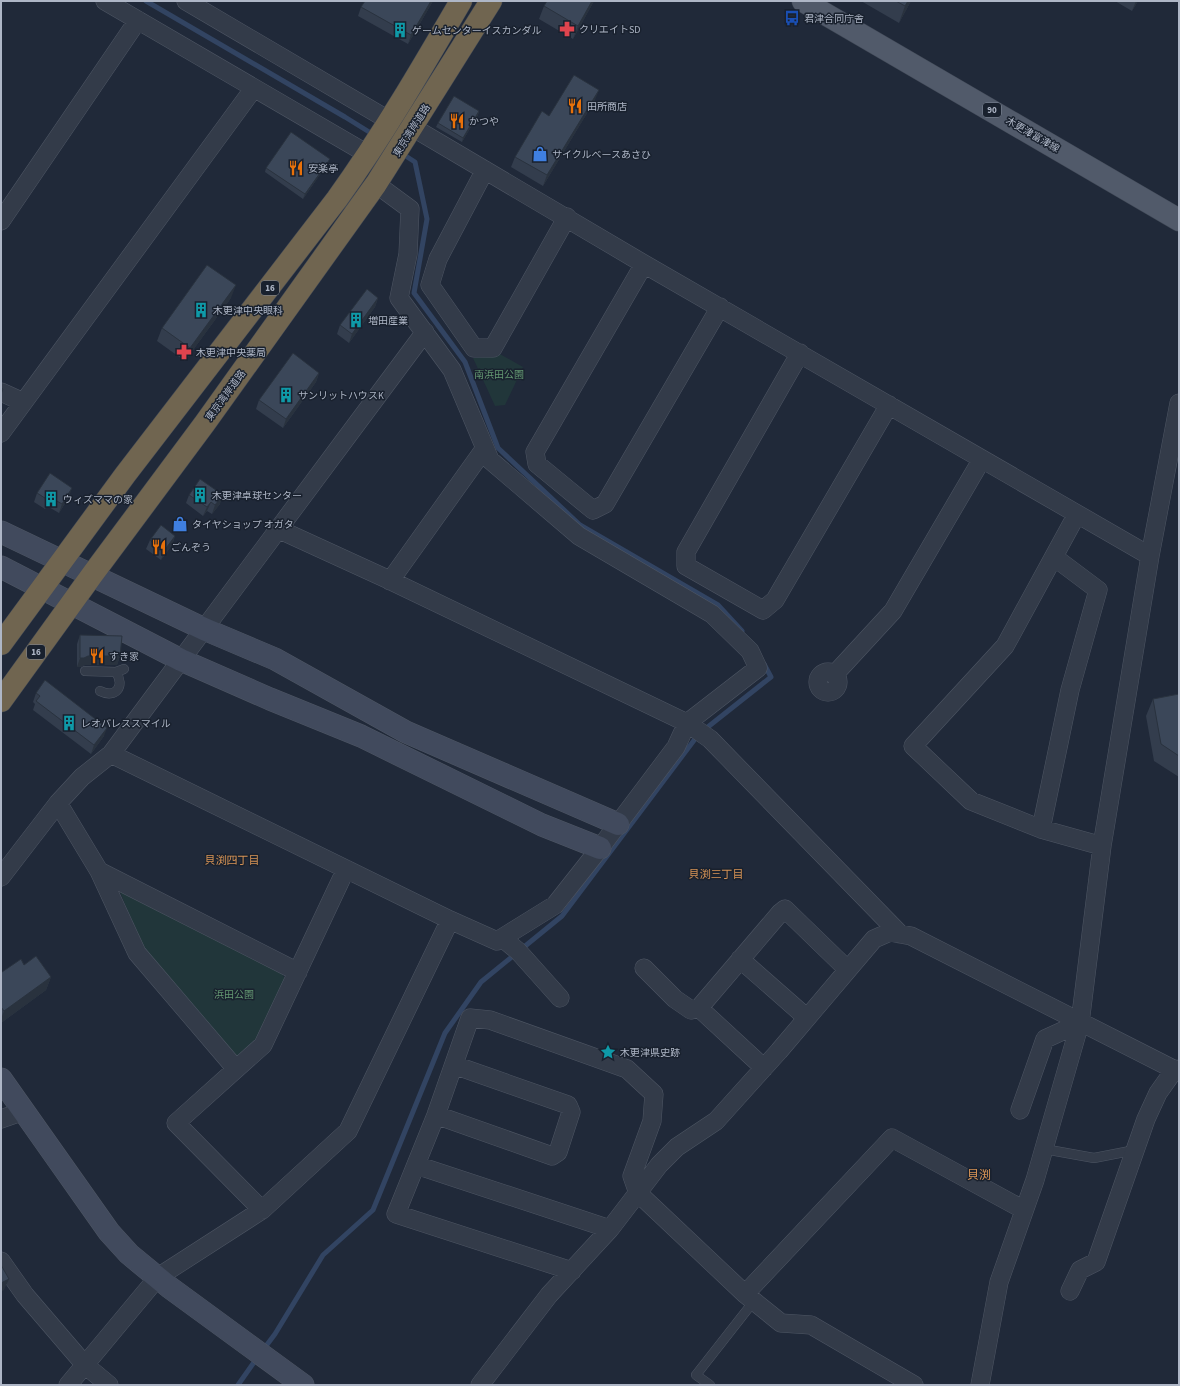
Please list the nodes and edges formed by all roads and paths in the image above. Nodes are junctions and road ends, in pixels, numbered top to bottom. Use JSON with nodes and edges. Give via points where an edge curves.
{"nodes":[{"id":1,"x":105,"y":1,"type":"edge"},
{"id":2,"x":186,"y":1,"type":"edge"},
{"id":3,"x":461,"y":1,"type":"edge"},
{"id":4,"x":491,"y":1,"type":"edge"},
{"id":5,"x":803,"y":1,"type":"edge"},
{"id":6,"x":138,"y":20,"type":"junction"},
{"id":7,"x":254,"y":88,"type":"junction"},
{"id":8,"x":390,"y":121,"type":"junction"},
{"id":9,"x":412,"y":128,"type":"junction"},
{"id":10,"x":369,"y":155,"type":"junction"},
{"id":11,"x":485,"y":170,"type":"junction"},
{"id":12,"x":376,"y":184,"type":"junction"},
{"id":13,"x":8,"y":197,"type":"edge"},
{"id":14,"x":567,"y":217,"type":"junction"},
{"id":15,"x":1179,"y":220,"type":"edge"},
{"id":16,"x":1,"y":221,"type":"edge"},
{"id":17,"x":644,"y":264,"type":"junction"},
{"id":18,"x":720,"y":307,"type":"junction"},
{"id":19,"x":425,"y":332,"type":"junction"},
{"id":20,"x":800,"y":353,"type":"junction"},
{"id":21,"x":1,"y":392,"type":"edge"},
{"id":22,"x":23,"y":402,"type":"junction"},
{"id":23,"x":1179,"y":403,"type":"edge"},
{"id":24,"x":889,"y":405,"type":"junction"},
{"id":25,"x":1,"y":432,"type":"edge"},
{"id":26,"x":485,"y":448,"type":"junction"},
{"id":27,"x":982,"y":459,"type":"junction"},
{"id":28,"x":1077,"y":514,"type":"junction"},
{"id":29,"x":278,"y":529,"type":"junction"},
{"id":30,"x":1,"y":532,"type":"edge"},
{"id":31,"x":1150,"y":556,"type":"junction"},
{"id":32,"x":1054,"y":557,"type":"junction"},
{"id":33,"x":61,"y":561,"type":"junction"},
{"id":34,"x":1,"y":567,"type":"edge"},
{"id":35,"x":92,"y":575,"type":"junction"},
{"id":36,"x":390,"y":581,"type":"junction"},
{"id":37,"x":42,"y":588,"type":"junction"},
{"id":38,"x":71,"y":603,"type":"junction"},
{"id":39,"x":204,"y":629,"type":"junction"},
{"id":40,"x":1,"y":644,"type":"edge"},
{"id":41,"x":181,"y":660,"type":"junction"},
{"id":42,"x":85,"y":671,"type":"dead end"},
{"id":43,"x":834,"y":675,"type":"dead end"},
{"id":44,"x":100,"y":691,"type":"dead end"},
{"id":45,"x":1,"y":701,"type":"edge"},
{"id":46,"x":687,"y":722,"type":"junction"},
{"id":47,"x":111,"y":754,"type":"junction"},
{"id":48,"x":58,"y":803,"type":"junction"},
{"id":49,"x":618,"y":824,"type":"junction"},
{"id":50,"x":1041,"y":829,"type":"junction"},
{"id":51,"x":1102,"y":846,"type":"junction"},
{"id":52,"x":600,"y":848,"type":"junction"},
{"id":53,"x":346,"y":869,"type":"junction"},
{"id":54,"x":99,"y":871,"type":"junction"},
{"id":55,"x":1,"y":877,"type":"edge"},
{"id":56,"x":450,"y":920,"type":"junction"},
{"id":57,"x":900,"y":934,"type":"junction"},
{"id":58,"x":502,"y":938,"type":"junction"},
{"id":59,"x":740,"y":959,"type":"junction"},
{"id":60,"x":644,"y":968,"type":"dead end"},
{"id":61,"x":848,"y":970,"type":"junction"},
{"id":62,"x":298,"y":972,"type":"junction"},
{"id":63,"x":560,"y":998,"type":"dead end"},
{"id":64,"x":699,"y":1008,"type":"junction"},
{"id":65,"x":806,"y":1018,"type":"junction"},
{"id":66,"x":1080,"y":1023,"type":"junction"},
{"id":67,"x":454,"y":1065,"type":"junction"},
{"id":68,"x":764,"y":1068,"type":"junction"},
{"id":69,"x":236,"y":1069,"type":"junction"},
{"id":70,"x":1177,"y":1071,"type":"edge"},
{"id":71,"x":1,"y":1079,"type":"edge"},
{"id":72,"x":1020,"y":1110,"type":"dead end"},
{"id":73,"x":24,"y":1111,"type":"junction"},
{"id":74,"x":436,"y":1115,"type":"junction"},
{"id":75,"x":1,"y":1119,"type":"edge"},
{"id":76,"x":1044,"y":1149,"type":"junction"},
{"id":77,"x":1135,"y":1150,"type":"junction"},
{"id":78,"x":416,"y":1165,"type":"junction"},
{"id":79,"x":638,"y":1193,"type":"junction"},
{"id":80,"x":262,"y":1210,"type":"junction"},
{"id":81,"x":1024,"y":1210,"type":"junction"},
{"id":82,"x":610,"y":1229,"type":"junction"},
{"id":83,"x":1,"y":1261,"type":"edge"},
{"id":84,"x":572,"y":1271,"type":"junction"},
{"id":85,"x":158,"y":1278,"type":"junction"},
{"id":86,"x":1070,"y":1290,"type":"dead end"},
{"id":87,"x":750,"y":1298,"type":"junction"},
{"id":88,"x":84,"y":1365,"type":"junction"},
{"id":89,"x":68,"y":1385,"type":"edge"},
{"id":90,"x":109,"y":1385,"type":"edge"},
{"id":91,"x":303,"y":1385,"type":"edge"},
{"id":92,"x":480,"y":1385,"type":"edge"},
{"id":93,"x":710,"y":1385,"type":"edge"},
{"id":94,"x":914,"y":1385,"type":"edge"},
{"id":95,"x":980,"y":1385,"type":"edge"}],
"edges":[{"from":1,"to":6,"type":"street"},
{"from":2,"to":8,"type":"street"},
{"from":3,"to":8,"type":"highway","number":"16"},
{"from":4,"to":9,"type":"highway","name":"東京湾岸道路","number":"16"},
{"from":5,"to":15,"type":"main road","name":"木更津富津線","number":"90"},
{"from":6,"to":7,"type":"street"},
{"from":6,"to":13,"type":"street"},
{"from":7,"to":10,"type":"street"},
{"from":7,"to":22,"type":"street"},
{"from":8,"to":10,"type":"highway","number":"16"},
{"from":9,"to":11,"type":"street"},
{"from":9,"to":12,"type":"highway","name":"東京湾岸道路","number":"16"},
{"from":10,"to":33,"type":"highway","number":"16"},
{"from":11,"to":14,"type":"street"},
{"from":11,"to":14,"type":"street","via":[[438,260],[430,285],[474,348],[493,348]]},
{"from":12,"to":19,"type":"street","via":[[410,209],[408,254],[399,298]]},
{"from":12,"to":35,"type":"highway","name":"東京湾岸道路","number":"16","via":[[205,423]]},
{"from":13,"to":16,"type":"street"},
{"from":14,"to":17,"type":"street"},
{"from":17,"to":18,"type":"street"},
{"from":17,"to":18,"type":"street","via":[[535,452],[537,464],[593,510],[605,504]]},
{"from":18,"to":20,"type":"street"},
{"from":19,"to":26,"type":"street","via":[[452,370]]},
{"from":19,"to":29,"type":"street"},
{"from":20,"to":24,"type":"street"},
{"from":20,"to":24,"type":"street","via":[[686,552],[686,566],[763,610],[775,600]]},
{"from":21,"to":22,"type":"street"},
{"from":22,"to":25,"type":"street"},
{"from":23,"to":31,"type":"street"},
{"from":24,"to":27,"type":"street"},
{"from":26,"to":36,"type":"street"},
{"from":26,"to":46,"type":"street","via":[[490,460],[579,536],[712,614],[750,651],[758,668]]},
{"from":27,"to":28,"type":"street"},
{"from":27,"to":43,"type":"street","via":[[893,611]]},
{"from":28,"to":31,"type":"street"},
{"from":28,"to":32,"type":"street"},
{"from":29,"to":36,"type":"street"},
{"from":29,"to":39,"type":"street"},
{"from":30,"to":33,"type":"street"},
{"from":31,"to":51,"type":"street"},
{"from":32,"to":50,"type":"street","via":[[1098,590],[1070,690]]},
{"from":32,"to":50,"type":"street","via":[[1005,646],[913,746],[971,801]]},
{"from":33,"to":35,"type":"street"},
{"from":33,"to":37,"type":"highway","number":"16"},
{"from":34,"to":37,"type":"street"},
{"from":35,"to":38,"type":"highway","name":"東京湾岸道路","number":"16"},
{"from":35,"to":39,"type":"street"},
{"from":36,"to":46,"type":"street"},
{"from":37,"to":38,"type":"street"},
{"from":37,"to":40,"type":"highway","number":"16"},
{"from":38,"to":41,"type":"street"},
{"from":38,"to":45,"type":"highway","name":"東京湾岸道路","number":"16"},
{"from":39,"to":41,"type":"street"},
{"from":39,"to":49,"type":"street","via":[[275,659],[406,732]]},
{"from":41,"to":47,"type":"street"},
{"from":41,"to":52,"type":"street","via":[[361,736],[542,825]]},
{"from":42,"to":44,"type":"lane","via":[[120,671],[120,684],[117,690],[106,695]]},
{"from":46,"to":49,"type":"street","via":[[676,747]]},
{"from":46,"to":57,"type":"street","via":[[710,739]]},
{"from":47,"to":48,"type":"street","via":[[82,777]]},
{"from":47,"to":53,"type":"street"},
{"from":48,"to":54,"type":"street"},
{"from":48,"to":55,"type":"street"},
{"from":49,"to":52,"type":"street"},
{"from":50,"to":51,"type":"street"},
{"from":51,"to":66,"type":"street"},
{"from":52,"to":58,"type":"street","via":[[555,905]]},
{"from":53,"to":56,"type":"street"},
{"from":53,"to":62,"type":"street"},
{"from":54,"to":62,"type":"street"},
{"from":54,"to":69,"type":"street","via":[[138,953]]},
{"from":56,"to":58,"type":"street","via":[[497,941]]},
{"from":56,"to":80,"type":"street","via":[[348,1131]]},
{"from":57,"to":61,"type":"street","via":[[890,932],[874,939]]},
{"from":57,"to":66,"type":"street","via":[[911,936]]},
{"from":58,"to":63,"type":"street","via":[[518,951]]},
{"from":59,"to":61,"type":"street","via":[[785,909]]},
{"from":59,"to":64,"type":"street"},
{"from":59,"to":65,"type":"street"},
{"from":60,"to":64,"type":"street","via":[[675,999],[691,1010]]},
{"from":61,"to":65,"type":"street"},
{"from":62,"to":69,"type":"street","via":[[263,1045]]},
{"from":64,"to":68,"type":"street"},
{"from":65,"to":68,"type":"street"},
{"from":66,"to":70,"type":"street"},
{"from":66,"to":72,"type":"street","via":[[1045,1039]]},
{"from":66,"to":76,"type":"street"},
{"from":67,"to":74,"type":"street"},
{"from":67,"to":74,"type":"street","via":[[568,1105],[571,1112],[558,1152],[552,1156]]},
{"from":67,"to":79,"type":"street","via":[[470,1018],[490,1020],[627,1069],[654,1094],[652,1121],[632,1176]]},
{"from":68,"to":79,"type":"street","via":[[716,1121],[677,1147],[659,1165]]},
{"from":69,"to":80,"type":"street","via":[[176,1123]]},
{"from":70,"to":77,"type":"street","via":[[1158,1093]]},
{"from":71,"to":73,"type":"street"},
{"from":73,"to":75,"type":"street"},
{"from":73,"to":85,"type":"street","via":[[109,1232]]},
{"from":74,"to":78,"type":"street"},
{"from":76,"to":77,"type":"lane","via":[[1094,1158]]},
{"from":76,"to":81,"type":"street"},
{"from":77,"to":86,"type":"street","via":[[1096,1262],[1080,1270]]},
{"from":78,"to":82,"type":"street"},
{"from":78,"to":84,"type":"street","via":[[396,1214]]},
{"from":79,"to":82,"type":"street"},
{"from":79,"to":87,"type":"street"},
{"from":80,"to":85,"type":"street"},
{"from":81,"to":87,"type":"street","via":[[892,1138]]},
{"from":81,"to":95,"type":"street","via":[[999,1282]]},
{"from":82,"to":84,"type":"street"},
{"from":83,"to":88,"type":"street","via":[[25,1295]]},
{"from":84,"to":92,"type":"street","via":[[549,1295]]},
{"from":85,"to":88,"type":"street"},
{"from":85,"to":91,"type":"street"},
{"from":87,"to":93,"type":"lane","via":[[696,1375]]},
{"from":87,"to":94,"type":"street","via":[[781,1324],[811,1325]]},
{"from":88,"to":89,"type":"street"},
{"from":88,"to":90,"type":"street"}]}
